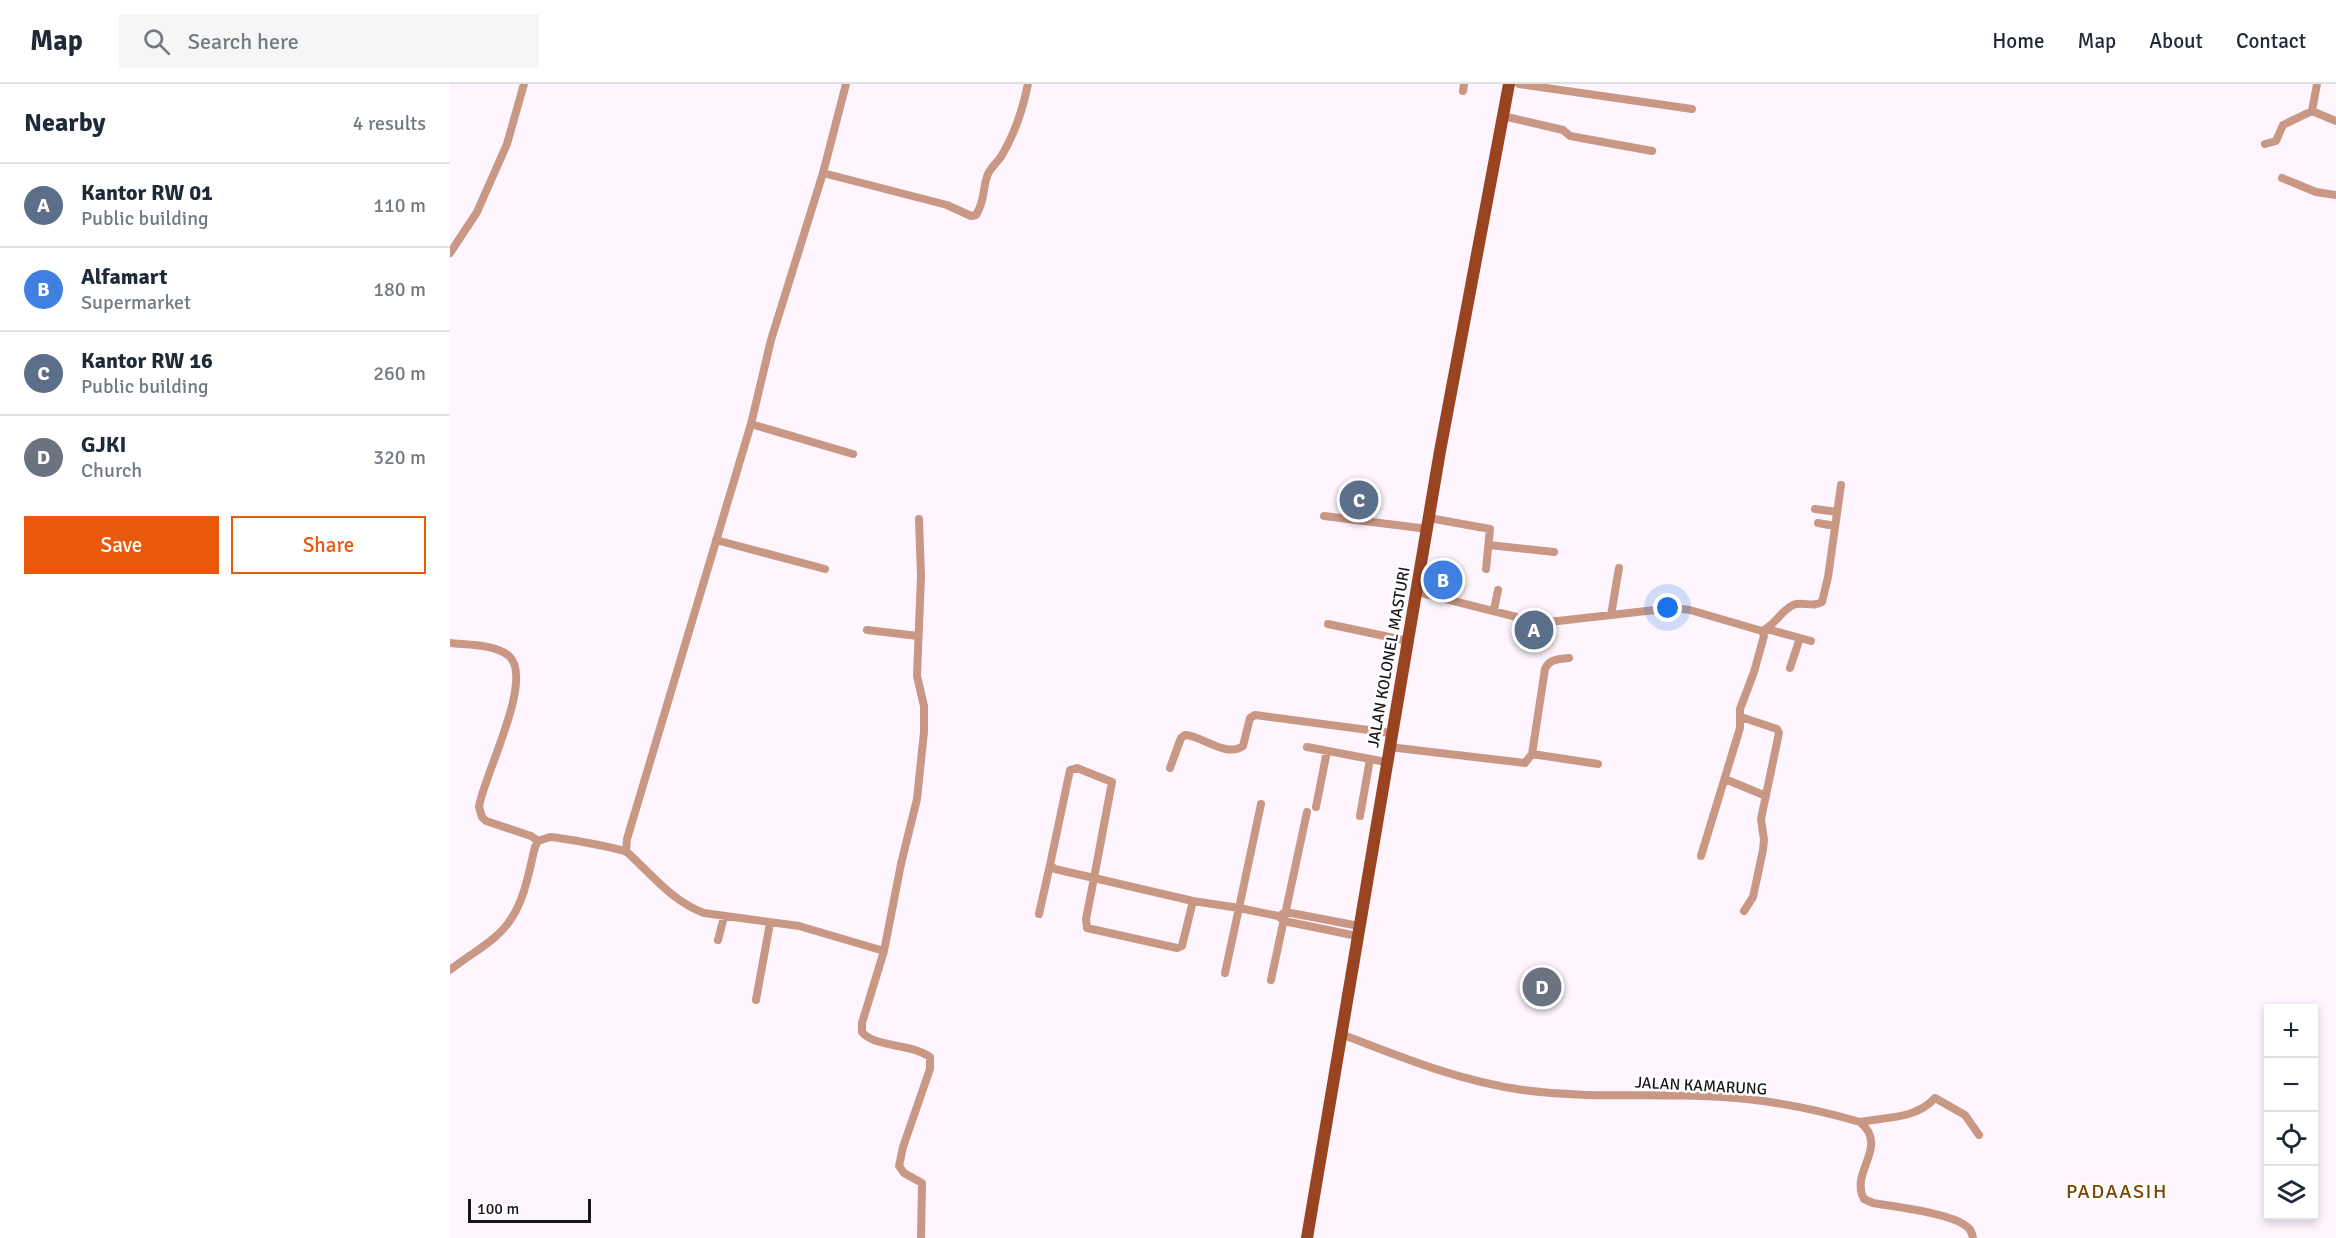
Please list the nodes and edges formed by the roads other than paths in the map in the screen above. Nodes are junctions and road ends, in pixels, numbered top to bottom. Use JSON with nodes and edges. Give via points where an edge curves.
{"nodes":[{"id":1,"x":524,"y":84,"type":"edge"},
{"id":2,"x":846,"y":84,"type":"edge"},
{"id":3,"x":1028,"y":84,"type":"edge"},
{"id":4,"x":1509,"y":84,"type":"edge"},
{"id":5,"x":1520,"y":84,"type":"edge"},
{"id":6,"x":2317,"y":84,"type":"edge"},
{"id":7,"x":1692,"y":109,"type":"dead end"},
{"id":8,"x":2312,"y":111,"type":"junction"},
{"id":9,"x":1503,"y":116,"type":"junction"},
{"id":10,"x":2336,"y":121,"type":"edge"},
{"id":11,"x":2265,"y":144,"type":"dead end"},
{"id":12,"x":1652,"y":151,"type":"dead end"},
{"id":13,"x":822,"y":173,"type":"junction"},
{"id":14,"x":2282,"y":178,"type":"dead end"},
{"id":15,"x":2336,"y":195,"type":"edge"},
{"id":16,"x":450,"y":253,"type":"edge"},
{"id":17,"x":751,"y":424,"type":"junction"},
{"id":18,"x":853,"y":454,"type":"dead end"},
{"id":19,"x":1841,"y":485,"type":"dead end"},
{"id":20,"x":1815,"y":509,"type":"dead end"},
{"id":21,"x":1837,"y":512,"type":"junction"},
{"id":22,"x":1324,"y":516,"type":"dead end"},
{"id":23,"x":919,"y":519,"type":"dead end"},
{"id":24,"x":1818,"y":523,"type":"dead end"},
{"id":25,"x":1429,"y":524,"type":"junction"},
{"id":26,"x":1835,"y":526,"type":"junction"},
{"id":27,"x":716,"y":540,"type":"junction"},
{"id":28,"x":1489,"y":545,"type":"junction"},
{"id":29,"x":1554,"y":552,"type":"dead end"},
{"id":30,"x":1619,"y":568,"type":"dead end"},
{"id":31,"x":825,"y":569,"type":"dead end"},
{"id":32,"x":1486,"y":569,"type":"dead end"},
{"id":33,"x":1498,"y":590,"type":"dead end"},
{"id":34,"x":1418,"y":592,"type":"junction"},
{"id":35,"x":1494,"y":610,"type":"junction"},
{"id":36,"x":1611,"y":615,"type":"junction"},
{"id":37,"x":1328,"y":624,"type":"dead end"},
{"id":38,"x":867,"y":630,"type":"dead end"},
{"id":39,"x":1764,"y":630,"type":"junction"},
{"id":40,"x":918,"y":636,"type":"junction"},
{"id":41,"x":1800,"y":638,"type":"junction"},
{"id":42,"x":1408,"y":641,"type":"junction"},
{"id":43,"x":1811,"y":641,"type":"dead end"},
{"id":44,"x":450,"y":643,"type":"edge"},
{"id":45,"x":1569,"y":658,"type":"dead end"},
{"id":46,"x":1790,"y":668,"type":"dead end"},
{"id":47,"x":1740,"y":717,"type":"junction"},
{"id":48,"x":1391,"y":733,"type":"junction"},
{"id":49,"x":1307,"y":747,"type":"dead end"},
{"id":50,"x":1389,"y":747,"type":"junction"},
{"id":51,"x":1327,"y":751,"type":"junction"},
{"id":52,"x":1532,"y":754,"type":"junction"},
{"id":53,"x":1370,"y":759,"type":"junction"},
{"id":54,"x":1598,"y":764,"type":"dead end"},
{"id":55,"x":1386,"y":767,"type":"junction"},
{"id":56,"x":1170,"y":768,"type":"dead end"},
{"id":57,"x":1368,"y":768,"type":"junction"},
{"id":58,"x":1725,"y":780,"type":"junction"},
{"id":59,"x":1766,"y":796,"type":"junction"},
{"id":60,"x":1261,"y":804,"type":"dead end"},
{"id":61,"x":1316,"y":807,"type":"dead end"},
{"id":62,"x":1307,"y":812,"type":"dead end"},
{"id":63,"x":1360,"y":816,"type":"dead end"},
{"id":64,"x":538,"y":841,"type":"junction"},
{"id":65,"x":626,"y":851,"type":"junction"},
{"id":66,"x":1701,"y":856,"type":"dead end"},
{"id":67,"x":1050,"y":865,"type":"junction"},
{"id":68,"x":1094,"y":878,"type":"junction"},
{"id":69,"x":1193,"y":901,"type":"junction"},
{"id":70,"x":1239,"y":908,"type":"junction"},
{"id":71,"x":1744,"y":911,"type":"dead end"},
{"id":72,"x":1039,"y":914,"type":"dead end"},
{"id":73,"x":1283,"y":916,"type":"junction"},
{"id":74,"x":724,"y":917,"type":"junction"},
{"id":75,"x":770,"y":923,"type":"junction"},
{"id":76,"x":1358,"y":931,"type":"junction"},
{"id":77,"x":718,"y":940,"type":"dead end"},
{"id":78,"x":884,"y":951,"type":"junction"},
{"id":79,"x":450,"y":970,"type":"edge"},
{"id":80,"x":1225,"y":973,"type":"dead end"},
{"id":81,"x":1271,"y":980,"type":"dead end"},
{"id":82,"x":756,"y":1000,"type":"dead end"},
{"id":83,"x":1341,"y":1034,"type":"junction"},
{"id":84,"x":1860,"y":1122,"type":"junction"},
{"id":85,"x":1980,"y":1135,"type":"dead end"},
{"id":86,"x":921,"y":1238,"type":"edge"},
{"id":87,"x":1307,"y":1238,"type":"edge"},
{"id":88,"x":1973,"y":1238,"type":"edge"}],
"edges":[{"from":1,"to":16,"type":"street","via":[[499,164],[477,212]]},
{"from":2,"to":13,"type":"street"},
{"from":3,"to":13,"type":"street","via":[[1012,135],[988,173],[982,206],[976,214],[970,216],[947,206]]},
{"from":4,"to":9,"type":"main road","name":"JALAN KOLONEL MASTURI"},
{"from":5,"to":7,"type":"street"},
{"from":6,"to":8,"type":"street"},
{"from":8,"to":10,"type":"street"},
{"from":8,"to":11,"type":"street","via":[[2283,125],[2276,141]]},
{"from":9,"to":12,"type":"street","via":[[1563,130],[1570,136]]},
{"from":9,"to":25,"type":"main road","name":"JALAN KOLONEL MASTURI"},
{"from":13,"to":17,"type":"street","via":[[771,340]]},
{"from":14,"to":15,"type":"street","via":[[2316,192]]},
{"from":17,"to":18,"type":"street"},
{"from":17,"to":27,"type":"street"},
{"from":19,"to":21,"type":"street"},
{"from":20,"to":21,"type":"street"},
{"from":21,"to":26,"type":"street"},
{"from":22,"to":25,"type":"street"},
{"from":23,"to":40,"type":"street"},
{"from":24,"to":26,"type":"street"},
{"from":25,"to":28,"type":"street","via":[[1490,529]]},
{"from":25,"to":34,"type":"main road","name":"JALAN KOLONEL MASTURI"},
{"from":26,"to":39,"type":"street","via":[[1822,602],[1791,606]]},
{"from":27,"to":31,"type":"street"},
{"from":27,"to":65,"type":"street"},
{"from":28,"to":29,"type":"street"},
{"from":28,"to":32,"type":"street"},
{"from":30,"to":36,"type":"street"},
{"from":33,"to":35,"type":"street"},
{"from":34,"to":35,"type":"street"},
{"from":34,"to":42,"type":"main road","name":"JALAN KOLONEL MASTURI"},
{"from":35,"to":36,"type":"street","via":[[1540,623]]},
{"from":36,"to":39,"type":"street","via":[[1678,608]]},
{"from":37,"to":42,"type":"street"},
{"from":38,"to":40,"type":"street"},
{"from":39,"to":41,"type":"street"},
{"from":39,"to":47,"type":"street"},
{"from":40,"to":78,"type":"street","via":[[917,676],[924,720],[917,799]]},
{"from":41,"to":43,"type":"street"},
{"from":41,"to":46,"type":"street"},
{"from":42,"to":48,"type":"main road","name":"JALAN KOLONEL MASTURI"},
{"from":44,"to":64,"type":"street","via":[[501,652],[514,663],[515,697],[478,807],[486,821]]},
{"from":45,"to":52,"type":"street","via":[[1552,661],[1545,669]]},
{"from":47,"to":58,"type":"street"},
{"from":47,"to":59,"type":"street","via":[[1779,731]]},
{"from":48,"to":50,"type":"main road","name":"JALAN KOLONEL MASTURI"},
{"from":48,"to":56,"type":"street","via":[[1255,715],[1250,718],[1243,746],[1237,750],[1185,735]]},
{"from":49,"to":51,"type":"street"},
{"from":50,"to":52,"type":"street","via":[[1518,764],[1525,763]]},
{"from":50,"to":55,"type":"main road","name":"JALAN KOLONEL MASTURI"},
{"from":51,"to":53,"type":"street"},
{"from":51,"to":61,"type":"street"},
{"from":52,"to":54,"type":"street"},
{"from":53,"to":55,"type":"street"},
{"from":53,"to":57,"type":"street"},
{"from":55,"to":57,"type":"street"},
{"from":55,"to":76,"type":"main road","name":"JALAN KOLONEL MASTURI"},
{"from":57,"to":63,"type":"street"},
{"from":58,"to":59,"type":"street"},
{"from":58,"to":66,"type":"street"},
{"from":59,"to":71,"type":"street","via":[[1761,819],[1763,850],[1753,897]]},
{"from":60,"to":70,"type":"street"},
{"from":62,"to":73,"type":"street"},
{"from":64,"to":65,"type":"street","via":[[555,838]]},
{"from":64,"to":79,"type":"street","via":[[525,891],[513,917],[499,933]]},
{"from":65,"to":74,"type":"street","via":[[679,900],[704,913]]},
{"from":67,"to":68,"type":"street"},
{"from":67,"to":68,"type":"street","via":[[1069,772],[1077,768],[1112,782]]},
{"from":67,"to":72,"type":"street"},
{"from":68,"to":69,"type":"street"},
{"from":68,"to":69,"type":"street","via":[[1085,924],[1090,930],[1180,948]]},
{"from":69,"to":70,"type":"street"},
{"from":70,"to":73,"type":"street"},
{"from":70,"to":80,"type":"street"},
{"from":73,"to":76,"type":"street"},
{"from":73,"to":81,"type":"street"},
{"from":74,"to":75,"type":"street"},
{"from":74,"to":77,"type":"street"},
{"from":75,"to":78,"type":"street","via":[[812,928]]},
{"from":75,"to":82,"type":"street"},
{"from":76,"to":83,"type":"main road","name":"JALAN KOLONEL MASTURI"},
{"from":78,"to":86,"type":"street","via":[[862,1032],[872,1040],[930,1057],[930,1069],[899,1161],[904,1173],[922,1183]]},
{"from":83,"to":84,"type":"street","name":"JALAN KAMARUNG","via":[[1454,1076],[1522,1090],[1743,1098]]},
{"from":83,"to":87,"type":"main road","name":"JALAN KOLONEL MASTURI"},
{"from":84,"to":85,"type":"street","via":[[1914,1113],[1935,1098],[1965,1115]]},
{"from":84,"to":88,"type":"street","via":[[1868,1128],[1872,1140],[1861,1180],[1864,1199],[1961,1222]]}]}
